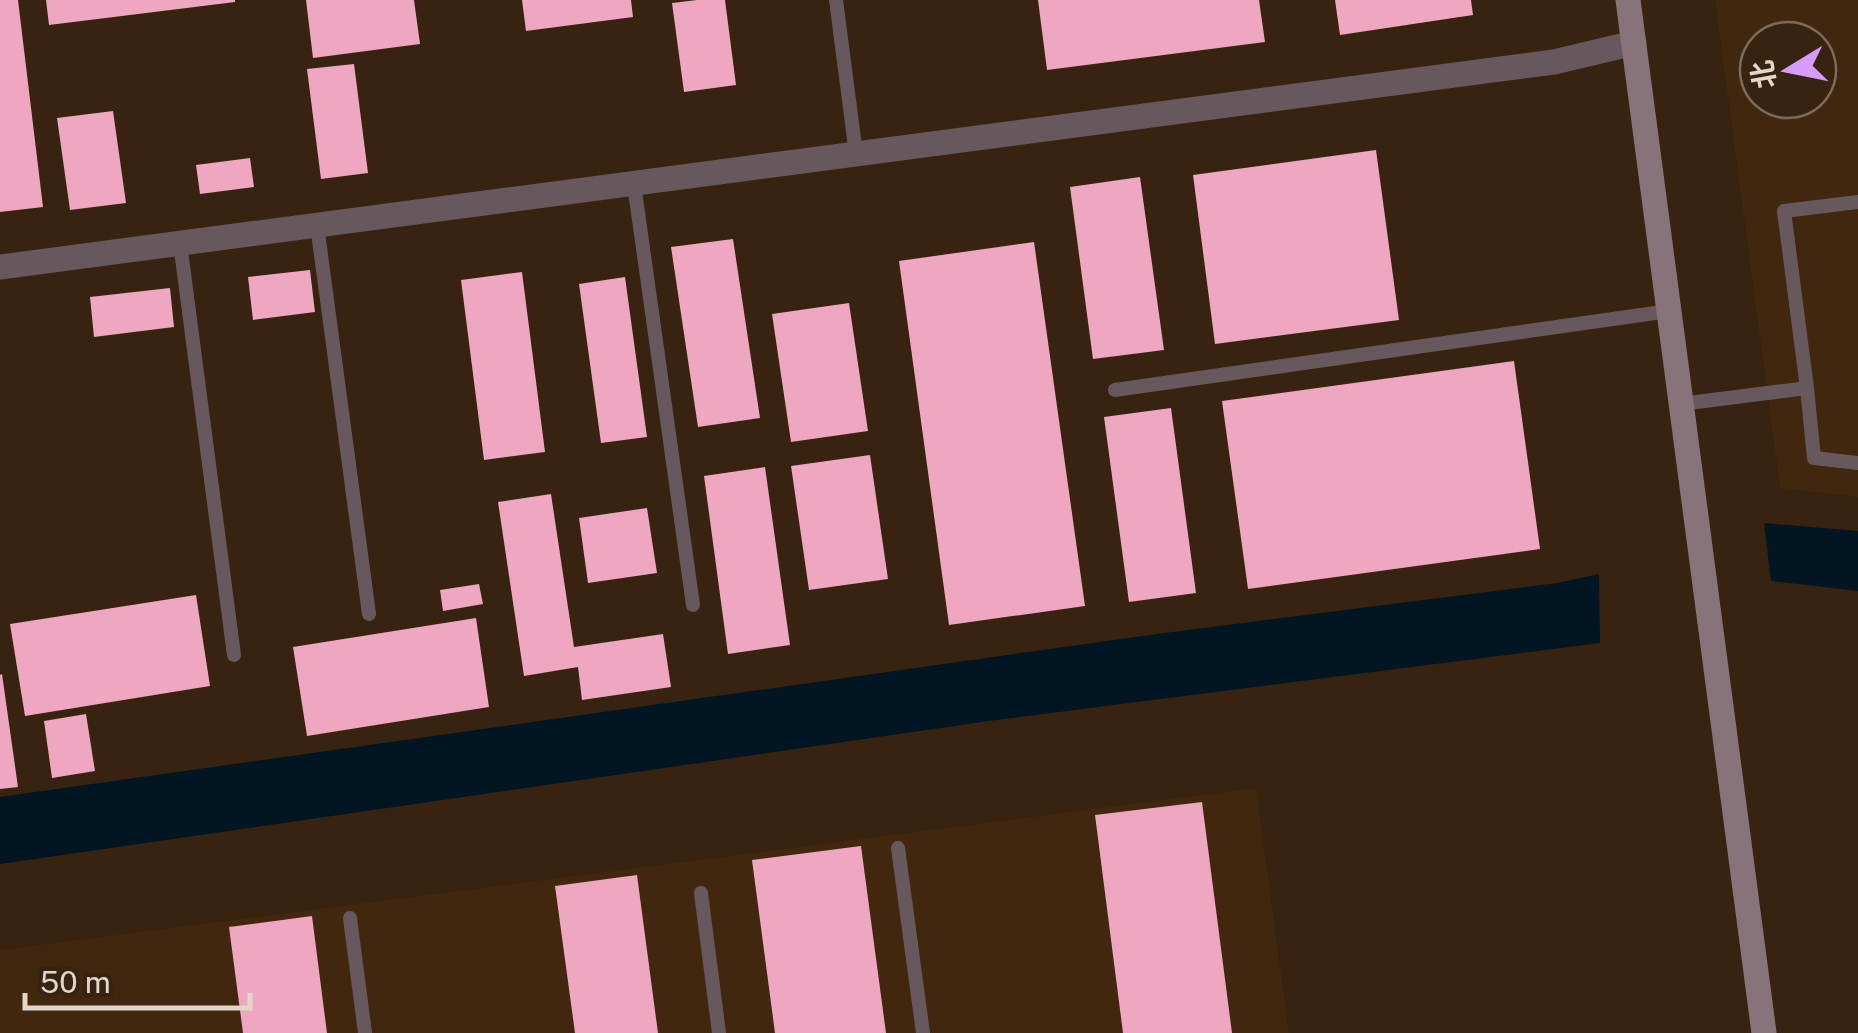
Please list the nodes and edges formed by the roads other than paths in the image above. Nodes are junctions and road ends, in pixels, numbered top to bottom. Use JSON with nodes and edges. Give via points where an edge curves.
{"nodes":[{"id":1,"x":836,"y":0,"type":"edge"},
{"id":2,"x":1628,"y":0,"type":"edge"},
{"id":3,"x":1634,"y":42,"type":"junction"},
{"id":4,"x":856,"y":154,"type":"junction"},
{"id":5,"x":634,"y":184,"type":"junction"},
{"id":6,"x":1858,"y":202,"type":"edge"},
{"id":7,"x":317,"y":225,"type":"junction"},
{"id":8,"x":180,"y":244,"type":"junction"},
{"id":9,"x":0,"y":267,"type":"edge"},
{"id":10,"x":1669,"y":311,"type":"junction"},
{"id":11,"x":1807,"y":388,"type":"junction"},
{"id":12,"x":1115,"y":390,"type":"dead end"},
{"id":13,"x":1682,"y":404,"type":"junction"},
{"id":14,"x":1858,"y":463,"type":"edge"},
{"id":15,"x":693,"y":605,"type":"dead end"},
{"id":16,"x":369,"y":614,"type":"dead end"},
{"id":17,"x":234,"y":655,"type":"dead end"},
{"id":18,"x":898,"y":848,"type":"dead end"},
{"id":19,"x":701,"y":894,"type":"dead end"},
{"id":20,"x":350,"y":918,"type":"dead end"},
{"id":21,"x":366,"y":1033,"type":"edge"},
{"id":22,"x":719,"y":1033,"type":"edge"},
{"id":23,"x":923,"y":1033,"type":"edge"},
{"id":24,"x":1764,"y":1033,"type":"edge"}],
"edges":[{"from":1,"to":4,"type":"lane"},
{"from":2,"to":3,"type":"street"},
{"from":3,"to":4,"type":"street","via":[[1554,62]]},
{"from":3,"to":10,"type":"street"},
{"from":4,"to":5,"type":"street"},
{"from":5,"to":7,"type":"street"},
{"from":5,"to":15,"type":"lane"},
{"from":6,"to":11,"type":"lane","via":[[1784,212]]},
{"from":7,"to":8,"type":"street"},
{"from":7,"to":16,"type":"lane"},
{"from":8,"to":9,"type":"street"},
{"from":8,"to":17,"type":"lane"},
{"from":10,"to":12,"type":"lane"},
{"from":10,"to":13,"type":"street"},
{"from":11,"to":13,"type":"lane"},
{"from":11,"to":14,"type":"lane","via":[[1814,458]]},
{"from":13,"to":24,"type":"street"},
{"from":18,"to":23,"type":"lane"},
{"from":19,"to":22,"type":"lane"},
{"from":20,"to":21,"type":"lane"}]}
